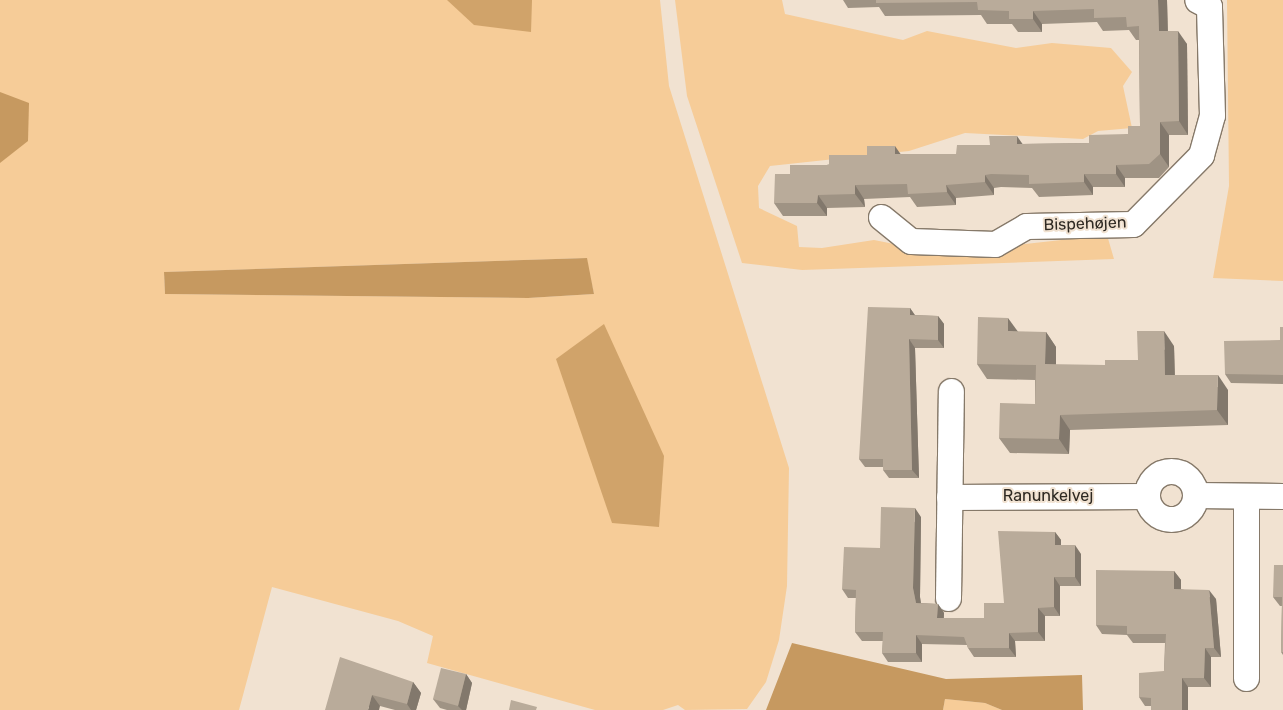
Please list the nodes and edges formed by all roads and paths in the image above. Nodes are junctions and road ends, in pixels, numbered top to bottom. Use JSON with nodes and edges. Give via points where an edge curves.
{"nodes":[{"id":1,"x":1197,"y":0,"type":"edge"},
{"id":2,"x":882,"y":217,"type":"dead end"},
{"id":3,"x":951,"y":391,"type":"dead end"},
{"id":4,"x":1195,"y":495,"type":"junction"},
{"id":5,"x":1147,"y":496,"type":"junction"},
{"id":6,"x":1246,"y":496,"type":"junction"},
{"id":7,"x":1283,"y":496,"type":"edge"},
{"id":8,"x":949,"y":497,"type":"junction"},
{"id":9,"x":948,"y":598,"type":"dead end"},
{"id":10,"x":1246,"y":678,"type":"dead end"}],
"edges":[{"from":1,"to":2,"type":"street","name":"Bispehøjen","via":[[1209,6],[1212,115],[1201,154],[1133,224],[1026,226],[995,244],[911,241]]},
{"from":3,"to":8,"type":"street"},
{"from":4,"to":5,"type":"street","via":[[1190,511],[1176,519],[1156,514]]},
{"from":4,"to":5,"type":"street","via":[[1190,481],[1171,471],[1156,476]]},
{"from":4,"to":6,"type":"street"},
{"from":5,"to":8,"type":"street","name":"Ranunkelvej"},
{"from":6,"to":7,"type":"street"},
{"from":6,"to":10,"type":"street"},
{"from":8,"to":9,"type":"street"}]}
